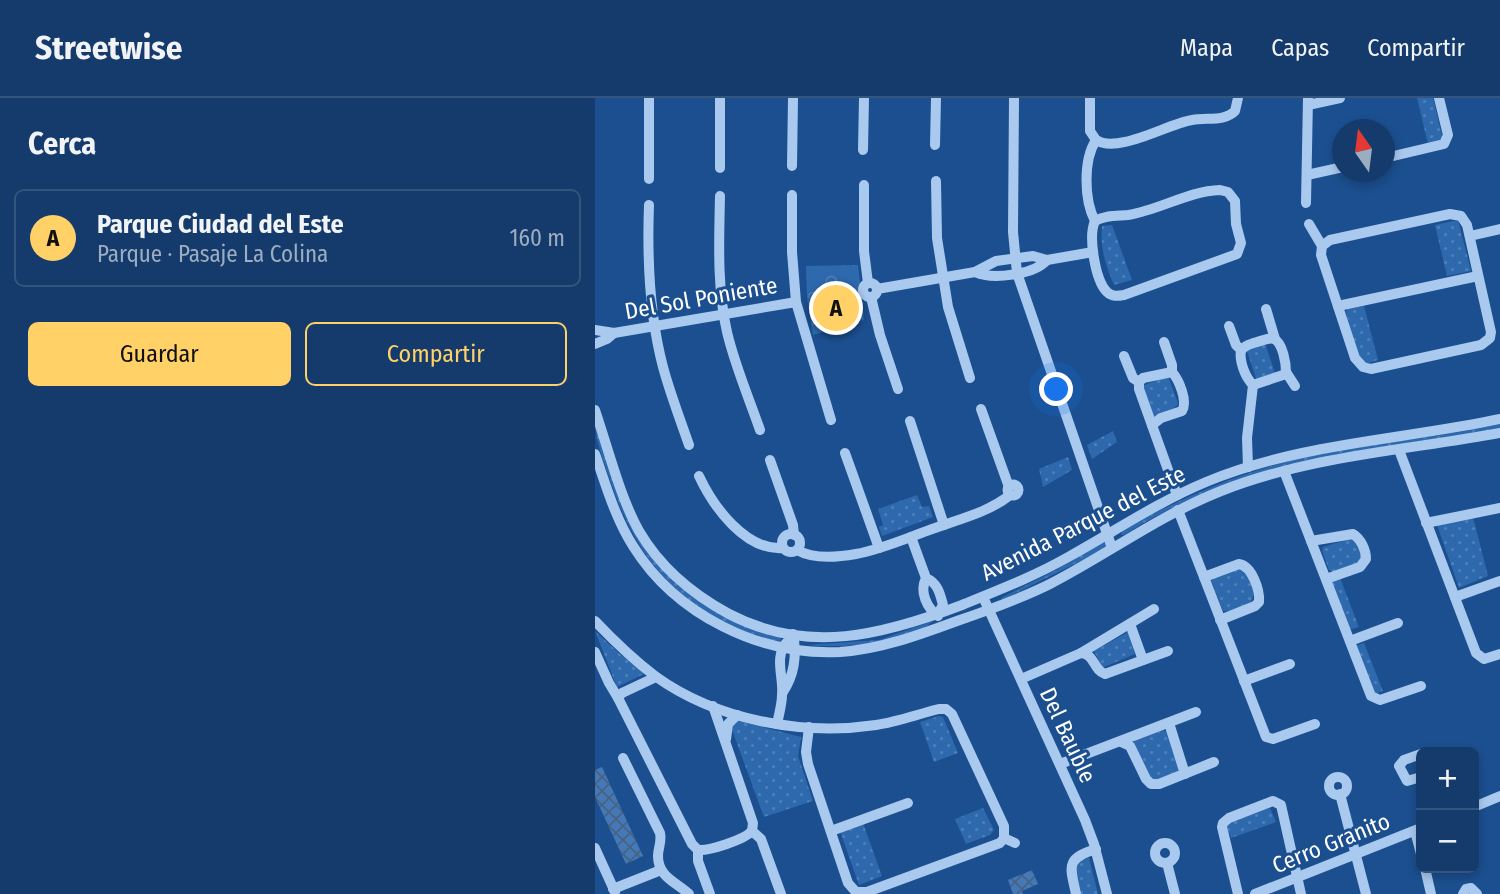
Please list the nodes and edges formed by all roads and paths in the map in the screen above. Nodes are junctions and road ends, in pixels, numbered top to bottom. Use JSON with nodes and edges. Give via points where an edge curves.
{"nodes":[{"id":1,"x":649,"y":98,"type":"edge"},
{"id":2,"x":720,"y":98,"type":"edge"},
{"id":3,"x":793,"y":98,"type":"edge"},
{"id":4,"x":864,"y":98,"type":"edge"},
{"id":5,"x":936,"y":98,"type":"edge"},
{"id":6,"x":1014,"y":98,"type":"edge"},
{"id":7,"x":1090,"y":98,"type":"edge"},
{"id":8,"x":1238,"y":98,"type":"edge"},
{"id":9,"x":1341,"y":98,"type":"edge"},
{"id":10,"x":1439,"y":98,"type":"edge"},
{"id":11,"x":1308,"y":102,"type":"edge"},
{"id":12,"x":1096,"y":140,"type":"junction"},
{"id":13,"x":936,"y":145,"type":"dead end"},
{"id":14,"x":863,"y":150,"type":"dead end"},
{"id":15,"x":1395,"y":156,"type":"edge"},
{"id":16,"x":792,"y":166,"type":"dead end"},
{"id":17,"x":720,"y":168,"type":"dead end"},
{"id":18,"x":1332,"y":169,"type":"edge"},
{"id":19,"x":1307,"y":175,"type":"junction"},
{"id":20,"x":649,"y":179,"type":"dead end"},
{"id":21,"x":936,"y":181,"type":"dead end"},
{"id":22,"x":864,"y":185,"type":"dead end"},
{"id":23,"x":792,"y":195,"type":"dead end"},
{"id":24,"x":720,"y":196,"type":"dead end"},
{"id":25,"x":1306,"y":203,"type":"dead end"},
{"id":26,"x":649,"y":205,"type":"dead end"},
{"id":27,"x":1095,"y":221,"type":"junction"},
{"id":28,"x":1309,"y":224,"type":"dead end"},
{"id":29,"x":1500,"y":229,"type":"edge"},
{"id":30,"x":1470,"y":236,"type":"junction"},
{"id":31,"x":1322,"y":246,"type":"junction"},
{"id":32,"x":1093,"y":252,"type":"junction"},
{"id":33,"x":1014,"y":258,"type":"junction"},
{"id":34,"x":1047,"y":260,"type":"junction"},
{"id":35,"x":975,"y":272,"type":"junction"},
{"id":36,"x":1017,"y":273,"type":"junction"},
{"id":37,"x":1478,"y":276,"type":"junction"},
{"id":38,"x":943,"y":277,"type":"junction"},
{"id":39,"x":872,"y":290,"type":"junction"},
{"id":40,"x":796,"y":302,"type":"junction"},
{"id":41,"x":1338,"y":306,"type":"junction"},
{"id":42,"x":1266,"y":309,"type":"dead end"},
{"id":43,"x":724,"y":314,"type":"junction"},
{"id":44,"x":655,"y":326,"type":"junction"},
{"id":45,"x":1229,"y":326,"type":"dead end"},
{"id":46,"x":595,"y":330,"type":"edge"},
{"id":47,"x":614,"y":333,"type":"junction"},
{"id":48,"x":1275,"y":339,"type":"junction"},
{"id":49,"x":1164,"y":342,"type":"dead end"},
{"id":50,"x":595,"y":344,"type":"edge"},
{"id":51,"x":1241,"y":350,"type":"junction"},
{"id":52,"x":1124,"y":356,"type":"dead end"},
{"id":53,"x":1172,"y":372,"type":"junction"},
{"id":54,"x":1286,"y":372,"type":"junction"},
{"id":55,"x":970,"y":378,"type":"dead end"},
{"id":56,"x":1139,"y":383,"type":"junction"},
{"id":57,"x":1253,"y":385,"type":"junction"},
{"id":58,"x":1295,"y":386,"type":"dead end"},
{"id":59,"x":898,"y":389,"type":"dead end"},
{"id":60,"x":595,"y":410,"type":"edge"},
{"id":61,"x":981,"y":410,"type":"dead end"},
{"id":62,"x":1500,"y":419,"type":"edge"},
{"id":63,"x":831,"y":420,"type":"dead end"},
{"id":64,"x":910,"y":421,"type":"dead end"},
{"id":65,"x":1152,"y":425,"type":"junction"},
{"id":66,"x":760,"y":430,"type":"dead end"},
{"id":67,"x":1500,"y":433,"type":"edge"},
{"id":68,"x":689,"y":445,"type":"dead end"},
{"id":69,"x":1399,"y":450,"type":"junction"},
{"id":70,"x":845,"y":453,"type":"dead end"},
{"id":71,"x":595,"y":454,"type":"edge"},
{"id":72,"x":770,"y":460,"type":"dead end"},
{"id":73,"x":597,"y":467,"type":"edge"},
{"id":74,"x":1248,"y":467,"type":"junction"},
{"id":75,"x":1284,"y":471,"type":"junction"},
{"id":76,"x":699,"y":475,"type":"dead end"},
{"id":77,"x":1177,"y":495,"type":"junction"},
{"id":78,"x":1500,"y":508,"type":"edge"},
{"id":79,"x":1178,"y":510,"type":"junction"},
{"id":80,"x":1426,"y":523,"type":"junction"},
{"id":81,"x":944,"y":525,"type":"junction"},
{"id":82,"x":794,"y":534,"type":"junction"},
{"id":83,"x":1107,"y":534,"type":"junction"},
{"id":84,"x":911,"y":537,"type":"junction"},
{"id":85,"x":1311,"y":541,"type":"junction"},
{"id":86,"x":783,"y":548,"type":"junction"},
{"id":87,"x":879,"y":548,"type":"junction"},
{"id":88,"x":1112,"y":548,"type":"junction"},
{"id":89,"x":797,"y":550,"type":"junction"},
{"id":90,"x":1204,"y":577,"type":"junction"},
{"id":91,"x":1326,"y":579,"type":"junction"},
{"id":92,"x":1500,"y":581,"type":"edge"},
{"id":93,"x":983,"y":597,"type":"junction"},
{"id":94,"x":1455,"y":597,"type":"junction"},
{"id":95,"x":1154,"y":609,"type":"dead end"},
{"id":96,"x":989,"y":610,"type":"junction"},
{"id":97,"x":938,"y":614,"type":"junction"},
{"id":98,"x":1220,"y":620,"type":"junction"},
{"id":99,"x":595,"y":621,"type":"edge"},
{"id":100,"x":1398,"y":623,"type":"dead end"},
{"id":101,"x":1130,"y":624,"type":"junction"},
{"id":102,"x":942,"y":627,"type":"junction"},
{"id":103,"x":793,"y":634,"type":"junction"},
{"id":104,"x":1350,"y":641,"type":"junction"},
{"id":105,"x":782,"y":647,"type":"junction"},
{"id":106,"x":796,"y":650,"type":"junction"},
{"id":107,"x":1168,"y":651,"type":"dead end"},
{"id":108,"x":595,"y":652,"type":"edge"},
{"id":109,"x":1081,"y":653,"type":"junction"},
{"id":110,"x":1500,"y":654,"type":"edge"},
{"id":111,"x":1143,"y":660,"type":"junction"},
{"id":112,"x":1290,"y":664,"type":"dead end"},
{"id":113,"x":656,"y":677,"type":"junction"},
{"id":114,"x":1021,"y":679,"type":"junction"},
{"id":115,"x":1244,"y":681,"type":"junction"},
{"id":116,"x":1421,"y":686,"type":"dead end"},
{"id":117,"x":783,"y":692,"type":"junction"},
{"id":118,"x":618,"y":698,"type":"junction"},
{"id":119,"x":713,"y":706,"type":"junction"},
{"id":120,"x":1196,"y":712,"type":"dead end"},
{"id":121,"x":737,"y":715,"type":"junction"},
{"id":122,"x":1169,"y":723,"type":"junction"},
{"id":123,"x":777,"y":724,"type":"junction"},
{"id":124,"x":1315,"y":724,"type":"dead end"},
{"id":125,"x":809,"y":727,"type":"junction"},
{"id":126,"x":726,"y":740,"type":"junction"},
{"id":127,"x":1121,"y":742,"type":"junction"},
{"id":128,"x":1416,"y":756,"type":"edge"},
{"id":129,"x":623,"y":758,"type":"dead end"},
{"id":130,"x":1214,"y":762,"type":"dead end"},
{"id":131,"x":1060,"y":764,"type":"junction"},
{"id":132,"x":1185,"y":774,"type":"junction"},
{"id":133,"x":1416,"y":778,"type":"edge"},
{"id":134,"x":1340,"y":794,"type":"dead end"},
{"id":135,"x":1500,"y":796,"type":"edge"},
{"id":136,"x":908,"y":803,"type":"dead end"},
{"id":137,"x":1479,"y":805,"type":"edge"},
{"id":138,"x":1416,"y":830,"type":"edge"},
{"id":139,"x":752,"y":831,"type":"junction"},
{"id":140,"x":831,"y":831,"type":"junction"},
{"id":141,"x":1004,"y":838,"type":"junction"},
{"id":142,"x":1015,"y":843,"type":"dead end"},
{"id":143,"x":595,"y":848,"type":"edge"},
{"id":144,"x":1095,"y":849,"type":"junction"},
{"id":145,"x":698,"y":850,"type":"junction"},
{"id":146,"x":1356,"y":854,"type":"junction"},
{"id":147,"x":1167,"y":863,"type":"dead end"},
{"id":148,"x":661,"y":870,"type":"junction"},
{"id":149,"x":1426,"y":873,"type":"edge"},
{"id":150,"x":1297,"y":877,"type":"junction"},
{"id":151,"x":614,"y":891,"type":"edge"},
{"id":152,"x":689,"y":894,"type":"edge"},
{"id":153,"x":710,"y":894,"type":"edge"},
{"id":154,"x":781,"y":894,"type":"edge"},
{"id":155,"x":1076,"y":894,"type":"edge"},
{"id":156,"x":1107,"y":894,"type":"edge"},
{"id":157,"x":1175,"y":894,"type":"edge"},
{"id":158,"x":1238,"y":894,"type":"edge"},
{"id":159,"x":1255,"y":894,"type":"edge"},
{"id":160,"x":1301,"y":894,"type":"edge"},
{"id":161,"x":1366,"y":894,"type":"edge"},
{"id":162,"x":1431,"y":894,"type":"edge"},
{"id":163,"x":1463,"y":894,"type":"edge"},
{"id":164,"x":1477,"y":894,"type":"edge"}],
"edges":[{"from":1,"to":20,"type":"street"},
{"from":2,"to":17,"type":"street"},
{"from":3,"to":16,"type":"street"},
{"from":4,"to":14,"type":"street"},
{"from":5,"to":13,"type":"street"},
{"from":6,"to":33,"type":"street"},
{"from":7,"to":12,"type":"street","via":[[1090,131]]},
{"from":8,"to":12,"type":"street","via":[[1237,107],[1224,118],[1181,122],[1107,145]]},
{"from":9,"to":11,"type":"street"},
{"from":10,"to":15,"type":"street","via":[[1446,142]]},
{"from":11,"to":19,"type":"street"},
{"from":12,"to":27,"type":"street","via":[[1088,173],[1088,202]]},
{"from":18,"to":19,"type":"street"},
{"from":19,"to":25,"type":"street"},
{"from":21,"to":38,"type":"street"},
{"from":22,"to":39,"type":"street","via":[[864,251]]},
{"from":23,"to":40,"type":"street"},
{"from":24,"to":43,"type":"street"},
{"from":26,"to":44,"type":"street"},
{"from":27,"to":32,"type":"street"},
{"from":27,"to":32,"type":"street","via":[[1220,190],[1228,192],[1236,204],[1241,243],[1230,258],[1120,296],[1111,295],[1103,285]]},
{"from":28,"to":31,"type":"street"},
{"from":29,"to":30,"type":"street"},
{"from":30,"to":31,"type":"street","via":[[1464,218],[1454,213],[1327,241]]},
{"from":30,"to":37,"type":"street"},
{"from":31,"to":41,"type":"street"},
{"from":32,"to":34,"type":"street"},
{"from":33,"to":34,"type":"street"},
{"from":33,"to":35,"type":"street"},
{"from":33,"to":36,"type":"street"},
{"from":34,"to":36,"type":"street","via":[[1036,269]]},
{"from":35,"to":36,"type":"street","via":[[995,277]]},
{"from":35,"to":38,"type":"street"},
{"from":36,"to":83,"type":"street"},
{"from":37,"to":41,"type":"street"},
{"from":37,"to":41,"type":"street","via":[[1491,332],[1488,341],[1371,369],[1357,362]]},
{"from":38,"to":39,"type":"street"},
{"from":38,"to":55,"type":"street"},
{"from":39,"to":59,"type":"street","via":[[880,335]]},
{"from":40,"to":43,"type":"street","name":"Del Sol Poniente"},
{"from":40,"to":63,"type":"street"},
{"from":42,"to":48,"type":"street"},
{"from":43,"to":44,"type":"street","name":"Del Sol Poniente"},
{"from":43,"to":66,"type":"street"},
{"from":44,"to":47,"type":"street","name":"Del Sol Poniente"},
{"from":44,"to":68,"type":"street"},
{"from":45,"to":51,"type":"street"},
{"from":46,"to":47,"type":"street","name":"Del Sol Poniente"},
{"from":47,"to":50,"type":"street","name":"Del Sol Poniente"},
{"from":48,"to":51,"type":"street"},
{"from":48,"to":54,"type":"street"},
{"from":49,"to":53,"type":"street"},
{"from":51,"to":57,"type":"street"},
{"from":52,"to":56,"type":"street"},
{"from":53,"to":56,"type":"street"},
{"from":53,"to":65,"type":"street","via":[[1185,407]]},
{"from":54,"to":57,"type":"street"},
{"from":54,"to":58,"type":"street"},
{"from":56,"to":65,"type":"street"},
{"from":57,"to":74,"type":"street"},
{"from":60,"to":103,"type":"street","name":"Avenida Parque del Este","via":[[631,514],[656,555],[689,588],[717,607],[758,626]]},
{"from":61,"to":81,"type":"street","via":[[1009,491],[995,505]]},
{"from":62,"to":74,"type":"street","name":"Avenida Parque del Este","via":[[1318,449]]},
{"from":64,"to":81,"type":"street"},
{"from":65,"to":77,"type":"street"},
{"from":67,"to":69,"type":"street","name":"Avenida Parque del Este"},
{"from":69,"to":75,"type":"street","name":"Avenida Parque del Este"},
{"from":69,"to":80,"type":"street"},
{"from":70,"to":87,"type":"street"},
{"from":71,"to":73,"type":"street","name":"Avenida Parque del Este"},
{"from":72,"to":82,"type":"street"},
{"from":73,"to":105,"type":"street","name":"Avenida Parque del Este","via":[[624,531],[664,583],[717,623]]},
{"from":74,"to":77,"type":"street","name":"Avenida Parque del Este"},
{"from":75,"to":79,"type":"street","name":"Avenida Parque del Este","via":[[1224,489]]},
{"from":75,"to":85,"type":"street"},
{"from":76,"to":86,"type":"street","via":[[716,505],[741,532],[762,544]]},
{"from":77,"to":83,"type":"street","name":"Avenida Parque del Este"},
{"from":78,"to":80,"type":"street"},
{"from":79,"to":88,"type":"street","name":"Avenida Parque del Este"},
{"from":79,"to":90,"type":"street"},
{"from":80,"to":94,"type":"street"},
{"from":81,"to":84,"type":"street"},
{"from":82,"to":86,"type":"street","via":[[784,538]]},
{"from":82,"to":89,"type":"street","via":[[800,540]]},
{"from":83,"to":88,"type":"street"},
{"from":83,"to":93,"type":"street","name":"Avenida Parque del Este","via":[[1048,568]]},
{"from":84,"to":87,"type":"street"},
{"from":84,"to":97,"type":"street","via":[[926,578],[935,584],[942,601]]},
{"from":85,"to":91,"type":"street"},
{"from":85,"to":91,"type":"street","via":[[1353,534],[1364,549],[1366,559],[1360,567]]},
{"from":86,"to":89,"type":"street"},
{"from":87,"to":89,"type":"street","via":[[832,556]]},
{"from":88,"to":96,"type":"street","name":"Avenida Parque del Este","via":[[1051,583]]},
{"from":90,"to":98,"type":"street"},
{"from":90,"to":98,"type":"street","via":[[1244,564],[1259,595],[1255,606]]},
{"from":91,"to":104,"type":"street"},
{"from":92,"to":94,"type":"street"},
{"from":93,"to":96,"type":"street","name":"Del Bauble"},
{"from":93,"to":97,"type":"street","name":"Avenida Parque del Este"},
{"from":94,"to":110,"type":"street","via":[[1477,655],[1487,659]]},
{"from":95,"to":101,"type":"street"},
{"from":96,"to":102,"type":"street","name":"Avenida Parque del Este"},
{"from":96,"to":114,"type":"street","name":"Del Bauble"},
{"from":97,"to":102,"type":"street"},
{"from":97,"to":103,"type":"street","name":"Avenida Parque del Este","via":[[862,635]]},
{"from":98,"to":115,"type":"street"},
{"from":99,"to":113,"type":"street"},
{"from":100,"to":104,"type":"street"},
{"from":101,"to":109,"type":"street"},
{"from":101,"to":111,"type":"street"},
{"from":102,"to":106,"type":"street","name":"Avenida Parque del Este","via":[[878,647]]},
{"from":103,"to":105,"type":"street"},
{"from":103,"to":106,"type":"street"},
{"from":104,"to":116,"type":"street","via":[[1373,698],[1380,701]]},
{"from":105,"to":106,"type":"street","name":"Avenida Parque del Este"},
{"from":105,"to":117,"type":"street","via":[[779,674]]},
{"from":106,"to":117,"type":"street","via":[[792,677]]},
{"from":107,"to":111,"type":"street"},
{"from":108,"to":118,"type":"street"},
{"from":109,"to":111,"type":"street","via":[[1091,656],[1105,674]]},
{"from":109,"to":114,"type":"street"},
{"from":112,"to":115,"type":"street"},
{"from":113,"to":118,"type":"street"},
{"from":113,"to":119,"type":"street"},
{"from":114,"to":131,"type":"street","name":"Del Bauble"},
{"from":115,"to":124,"type":"street","via":[[1268,738]]},
{"from":117,"to":123,"type":"street"},
{"from":118,"to":145,"type":"street"},
{"from":119,"to":121,"type":"street"},
{"from":119,"to":126,"type":"street"},
{"from":120,"to":122,"type":"street"},
{"from":121,"to":123,"type":"street"},
{"from":121,"to":126,"type":"street","via":[[728,724]]},
{"from":122,"to":127,"type":"street"},
{"from":122,"to":132,"type":"street"},
{"from":123,"to":125,"type":"street"},
{"from":125,"to":140,"type":"street","via":[[808,764]]},
{"from":125,"to":141,"type":"street","via":[[877,725],[946,709],[1004,826]]},
{"from":126,"to":139,"type":"street"},
{"from":127,"to":131,"type":"street"},
{"from":127,"to":132,"type":"street","via":[[1130,746],[1151,784]]},
{"from":128,"to":133,"type":"street","via":[[1399,766],[1406,781]]},
{"from":129,"to":148,"type":"street","via":[[660,834]]},
{"from":130,"to":132,"type":"street"},
{"from":131,"to":144,"type":"street","name":"Del Bauble"},
{"from":134,"to":146,"type":"street"},
{"from":135,"to":137,"type":"street"},
{"from":136,"to":140,"type":"street"},
{"from":138,"to":146,"type":"street","name":"Cerro Granito"},
{"from":139,"to":145,"type":"street"},
{"from":139,"to":154,"type":"street","via":[[761,839]]},
{"from":140,"to":141,"type":"street","via":[[850,887],[856,892],[867,892]]},
{"from":141,"to":142,"type":"street"},
{"from":143,"to":151,"type":"street"},
{"from":144,"to":155,"type":"street","via":[[1078,855],[1071,864]]},
{"from":144,"to":156,"type":"street","name":"Del Bauble"},
{"from":145,"to":153,"type":"street"},
{"from":146,"to":150,"type":"street","name":"Cerro Granito"},
{"from":146,"to":161,"type":"street"},
{"from":147,"to":157,"type":"street"},
{"from":148,"to":151,"type":"street"},
{"from":148,"to":152,"type":"street"},
{"from":149,"to":162,"type":"street"},
{"from":150,"to":158,"type":"street","via":[[1279,803],[1273,801],[1226,819],[1221,827]]},
{"from":150,"to":159,"type":"street","name":"Cerro Granito"},
{"from":150,"to":160,"type":"street"},
{"from":163,"to":164,"type":"street","via":[[1471,888]]}]}
